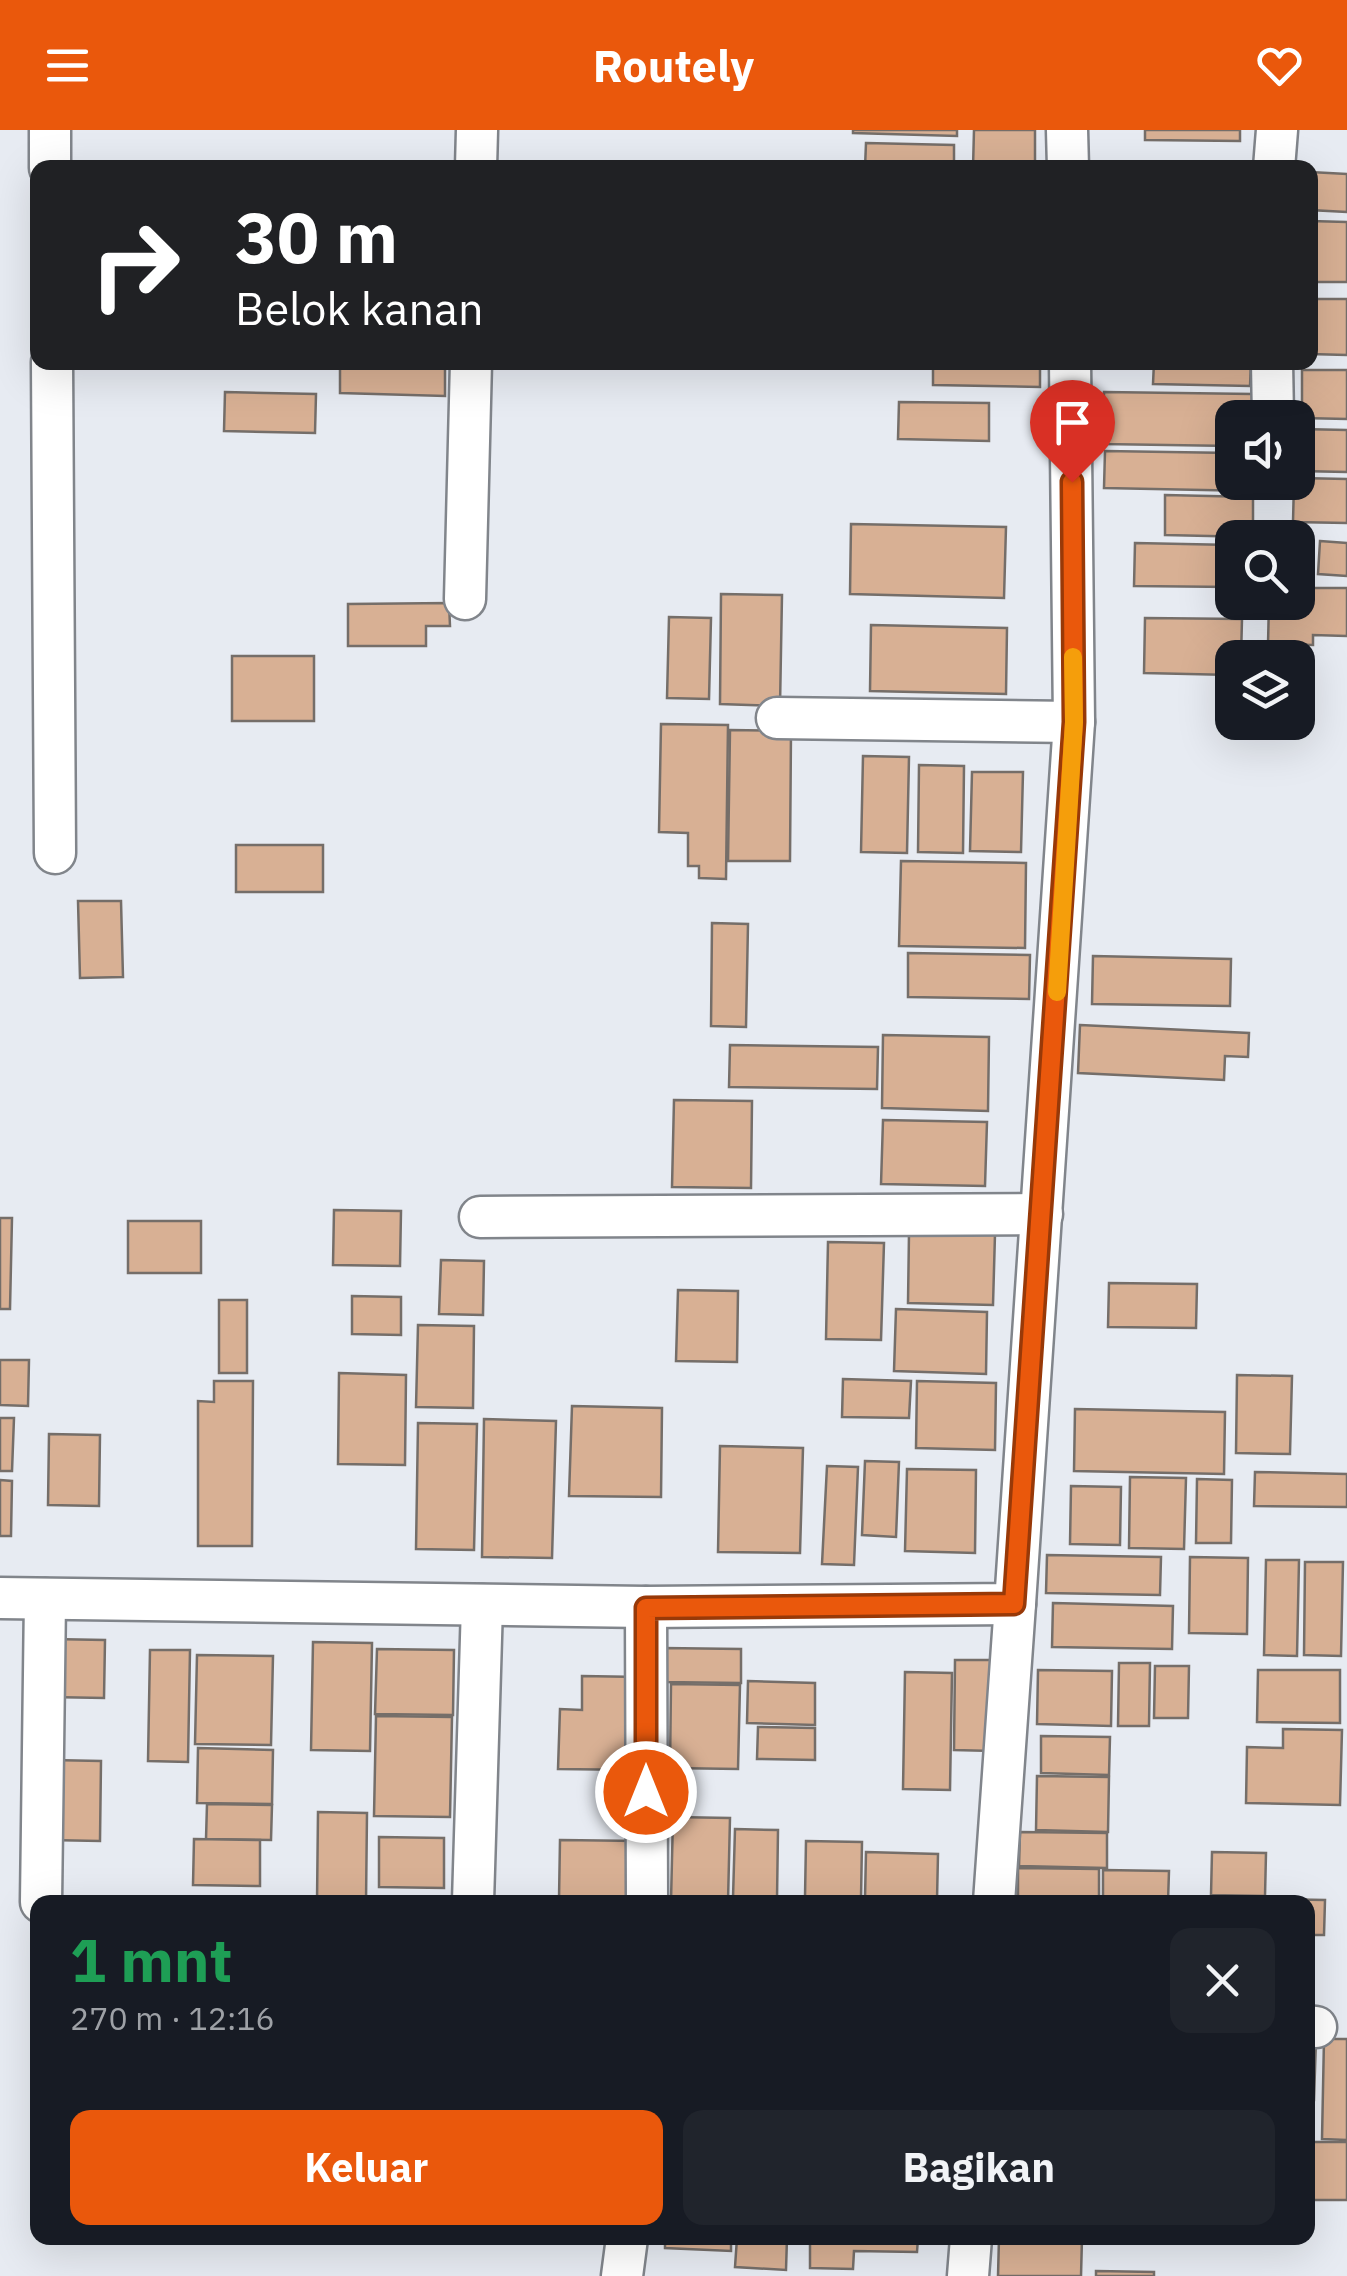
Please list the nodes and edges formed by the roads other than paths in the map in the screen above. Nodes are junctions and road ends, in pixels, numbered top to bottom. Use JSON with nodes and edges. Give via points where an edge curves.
{"nodes":[{"id":1,"x":50,"y":130,"type":"edge"},
{"id":2,"x":477,"y":130,"type":"edge"},
{"id":3,"x":1068,"y":130,"type":"edge"},
{"id":4,"x":1277,"y":130,"type":"edge"},
{"id":5,"x":50,"y":160,"type":"edge"},
{"id":6,"x":476,"y":160,"type":"edge"},
{"id":7,"x":1068,"y":160,"type":"edge"},
{"id":8,"x":1275,"y":160,"type":"edge"},
{"id":9,"x":52,"y":370,"type":"edge"},
{"id":10,"x":471,"y":370,"type":"edge"},
{"id":11,"x":1070,"y":370,"type":"edge"},
{"id":12,"x":1272,"y":370,"type":"edge"},
{"id":13,"x":1273,"y":400,"type":"edge"},
{"id":14,"x":465,"y":599,"type":"dead end"},
{"id":15,"x":777,"y":718,"type":"dead end"},
{"id":16,"x":1074,"y":722,"type":"junction"},
{"id":17,"x":55,"y":853,"type":"dead end"},
{"id":18,"x":1042,"y":1214,"type":"junction"},
{"id":19,"x":480,"y":1217,"type":"dead end"},
{"id":20,"x":0,"y":1598,"type":"edge"},
{"id":21,"x":45,"y":1599,"type":"junction"},
{"id":22,"x":1014,"y":1604,"type":"junction"},
{"id":23,"x":482,"y":1605,"type":"junction"},
{"id":24,"x":646,"y":1608,"type":"junction"},
{"id":25,"x":42,"y":1895,"type":"edge"},
{"id":26,"x":472,"y":1895,"type":"edge"},
{"id":27,"x":646,"y":1895,"type":"edge"},
{"id":28,"x":994,"y":1895,"type":"edge"},
{"id":29,"x":625,"y":2245,"type":"edge"},
{"id":30,"x":970,"y":2245,"type":"edge"},
{"id":31,"x":622,"y":2276,"type":"edge"},
{"id":32,"x":968,"y":2276,"type":"edge"}],
"edges":[{"from":1,"to":5,"type":"street"},
{"from":2,"to":6,"type":"street"},
{"from":3,"to":7,"type":"street"},
{"from":4,"to":8,"type":"street"},
{"from":9,"to":17,"type":"street"},
{"from":10,"to":14,"type":"street"},
{"from":11,"to":16,"type":"street"},
{"from":12,"to":13,"type":"street"},
{"from":15,"to":16,"type":"street"},
{"from":16,"to":18,"type":"street"},
{"from":18,"to":19,"type":"street"},
{"from":18,"to":22,"type":"street"},
{"from":20,"to":21,"type":"street"},
{"from":21,"to":23,"type":"street"},
{"from":21,"to":25,"type":"street"},
{"from":22,"to":24,"type":"street"},
{"from":22,"to":28,"type":"street"},
{"from":23,"to":24,"type":"street"},
{"from":23,"to":26,"type":"street"},
{"from":24,"to":27,"type":"street"},
{"from":29,"to":31,"type":"street"},
{"from":30,"to":32,"type":"street"}]}
